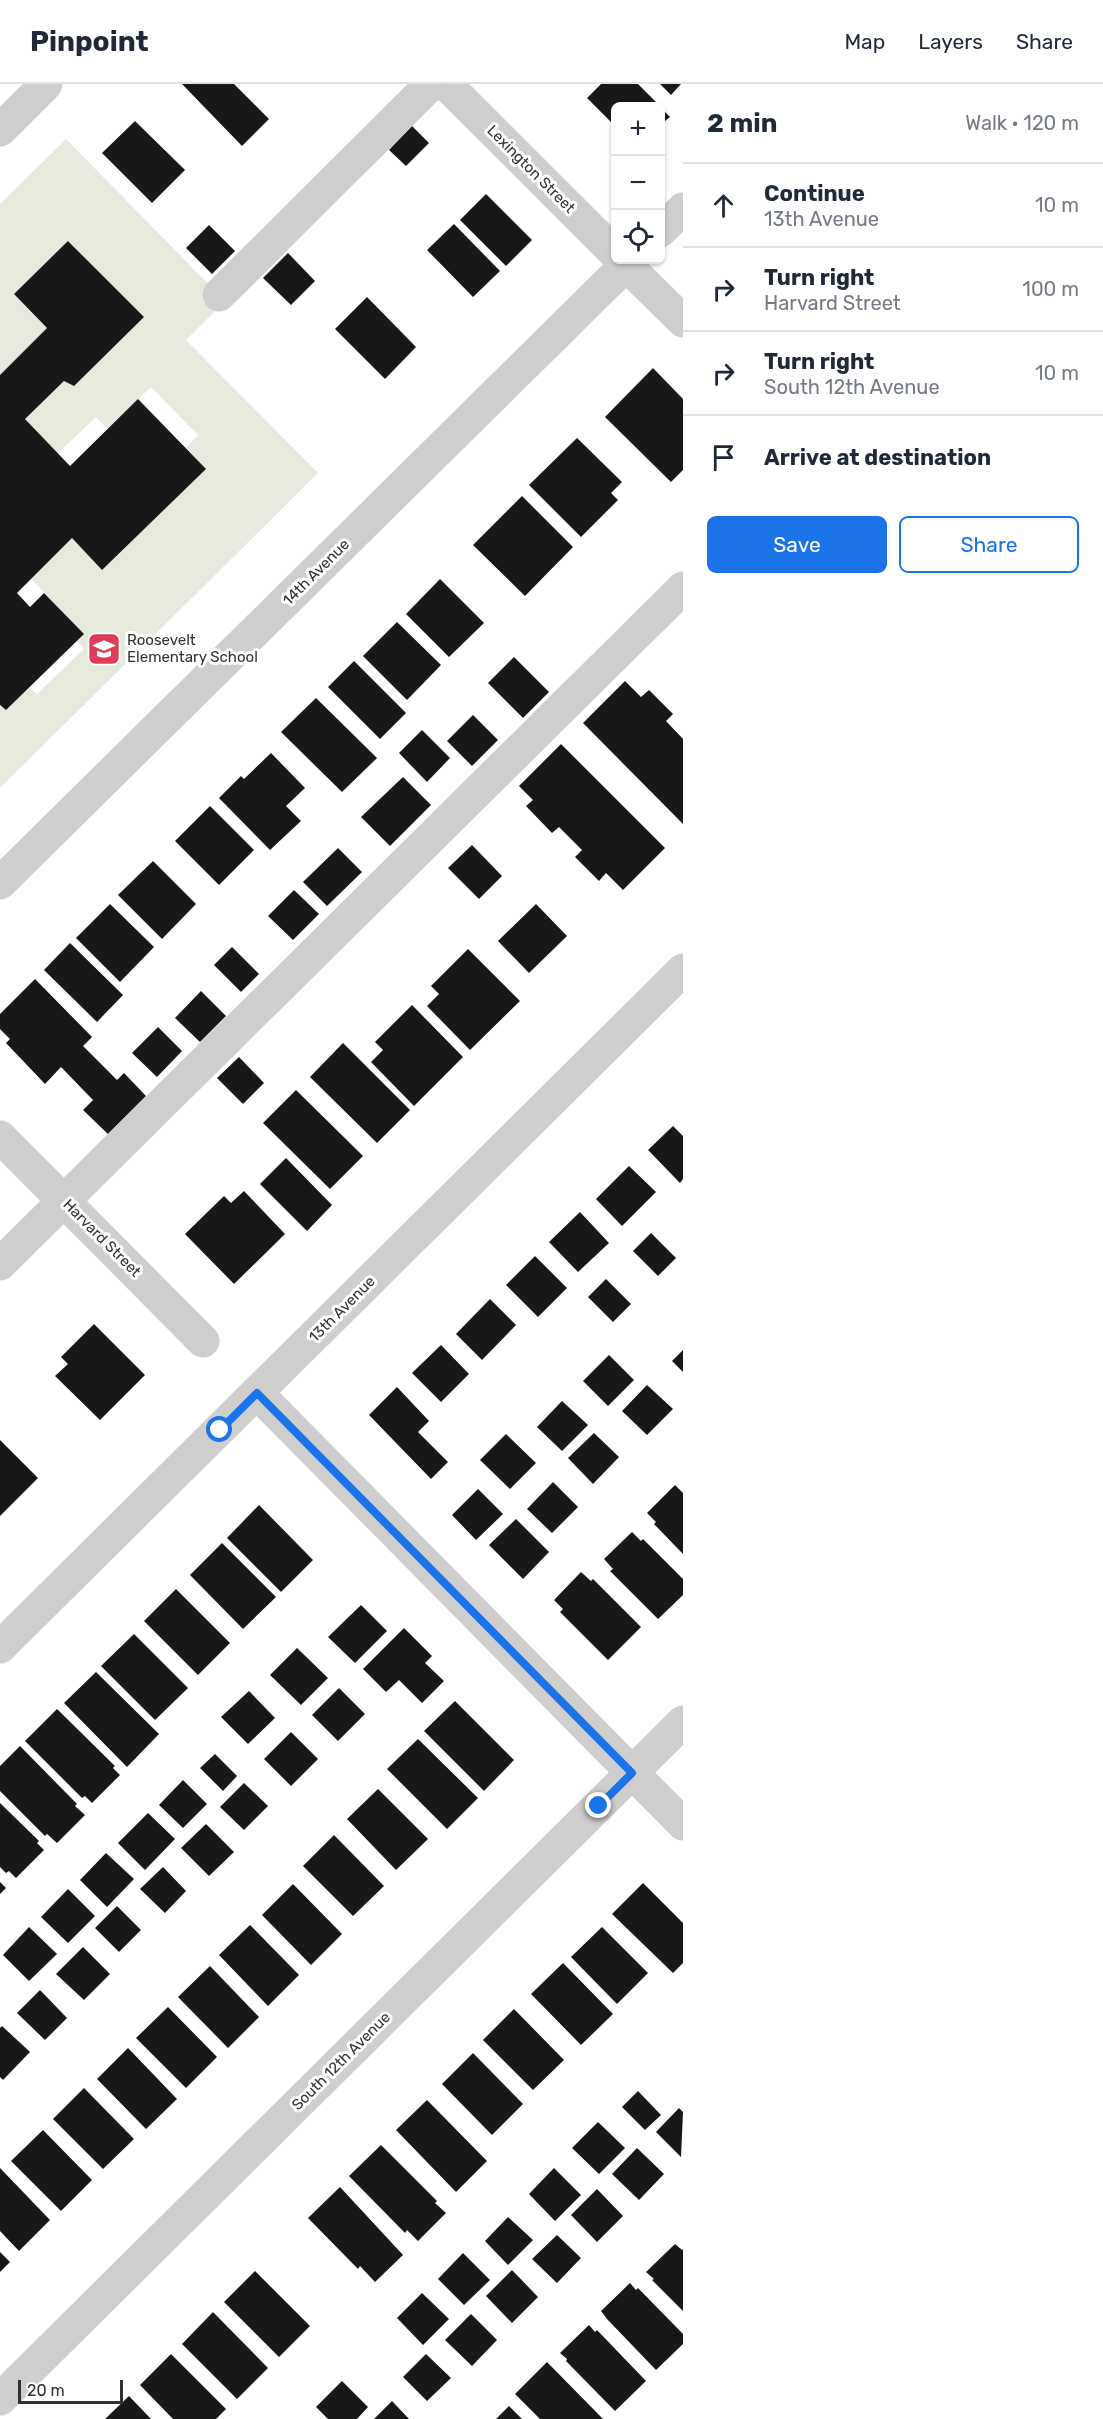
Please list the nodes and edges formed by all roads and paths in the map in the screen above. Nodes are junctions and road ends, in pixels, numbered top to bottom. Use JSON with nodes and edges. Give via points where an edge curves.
{"nodes":[{"id":1,"x":46,"y":84,"type":"edge"},
{"id":2,"x":431,"y":84,"type":"edge"},
{"id":3,"x":446,"y":84,"type":"edge"},
{"id":4,"x":0,"y":130,"type":"edge"},
{"id":5,"x":683,"y":209,"type":"edge"},
{"id":6,"x":665,"y":226,"type":"edge"},
{"id":7,"x":611,"y":247,"type":"edge"},
{"id":8,"x":618,"y":264,"type":"edge"},
{"id":9,"x":628,"y":264,"type":"edge"},
{"id":10,"x":219,"y":295,"type":"dead end"},
{"id":11,"x":683,"y":321,"type":"edge"},
{"id":12,"x":683,"y":588,"type":"edge"},
{"id":13,"x":0,"y":883,"type":"edge"},
{"id":14,"x":683,"y":970,"type":"edge"},
{"id":15,"x":0,"y":1137,"type":"edge"},
{"id":16,"x":64,"y":1200,"type":"junction"},
{"id":17,"x":0,"y":1264,"type":"edge"},
{"id":18,"x":203,"y":1341,"type":"dead end"},
{"id":19,"x":257,"y":1393,"type":"junction"},
{"id":20,"x":0,"y":1647,"type":"edge"},
{"id":21,"x":683,"y":1722,"type":"edge"},
{"id":22,"x":632,"y":1773,"type":"junction"},
{"id":23,"x":683,"y":1824,"type":"edge"},
{"id":24,"x":0,"y":2399,"type":"edge"}],
"edges":[{"from":1,"to":4,"type":"street"},
{"from":2,"to":10,"type":"street"},
{"from":3,"to":7,"type":"street","name":"Lexington Street"},
{"from":5,"to":6,"type":"street"},
{"from":8,"to":13,"type":"street","name":"14th Avenue"},
{"from":9,"to":11,"type":"street","name":"Lexington Street"},
{"from":12,"to":16,"type":"street"},
{"from":14,"to":19,"type":"street","name":"13th Avenue"},
{"from":15,"to":16,"type":"street","name":"Harvard Street"},
{"from":16,"to":17,"type":"street"},
{"from":16,"to":18,"type":"street","name":"Harvard Street"},
{"from":19,"to":20,"type":"street","name":"13th Avenue"},
{"from":19,"to":22,"type":"street"},
{"from":21,"to":22,"type":"street","name":"South 12th Avenue"},
{"from":22,"to":23,"type":"street"},
{"from":22,"to":24,"type":"street","name":"South 12th Avenue"}]}
